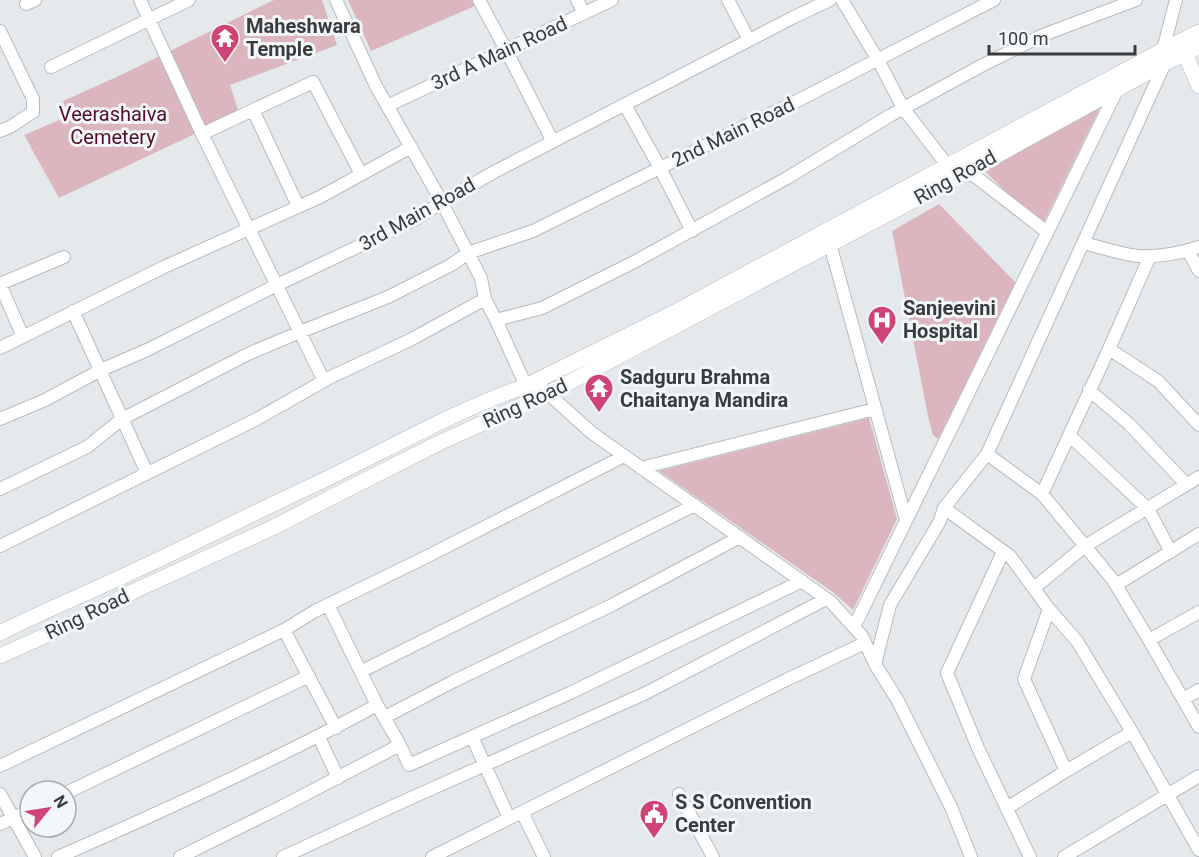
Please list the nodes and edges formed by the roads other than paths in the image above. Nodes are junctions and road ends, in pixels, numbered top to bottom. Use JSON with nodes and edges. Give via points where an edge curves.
{"nodes":[{"id":1,"x":140,"y":0,"type":"edge"},
{"id":2,"x":189,"y":0,"type":"edge"},
{"id":3,"x":336,"y":0,"type":"edge"},
{"id":4,"x":479,"y":0,"type":"edge"},
{"id":5,"x":577,"y":0,"type":"edge"},
{"id":6,"x":612,"y":0,"type":"edge"},
{"id":7,"x":728,"y":0,"type":"edge"},
{"id":8,"x":830,"y":0,"type":"edge"},
{"id":9,"x":842,"y":0,"type":"edge"},
{"id":10,"x":994,"y":0,"type":"edge"},
{"id":11,"x":1136,"y":0,"type":"edge"},
{"id":12,"x":1176,"y":0,"type":"edge"},
{"id":13,"x":809,"y":4,"type":"edge"},
{"id":14,"x":584,"y":13,"type":"junction"},
{"id":15,"x":149,"y":19,"type":"junction"},
{"id":16,"x":0,"y":31,"type":"edge"},
{"id":17,"x":1199,"y":32,"type":"edge"},
{"id":18,"x":749,"y":40,"type":"junction"},
{"id":19,"x":1199,"y":47,"type":"edge"},
{"id":20,"x":506,"y":50,"type":"junction"},
{"id":21,"x":1185,"y":54,"type":"junction"},
{"id":22,"x":1164,"y":56,"type":"junction"},
{"id":23,"x":878,"y":60,"type":"junction"},
{"id":24,"x":51,"y":67,"type":"dead end"},
{"id":25,"x":1199,"y":86,"type":"edge"},
{"id":26,"x":1117,"y":90,"type":"junction"},
{"id":27,"x":625,"y":105,"type":"junction"},
{"id":28,"x":387,"y":106,"type":"junction"},
{"id":29,"x":903,"y":108,"type":"junction"},
{"id":30,"x":253,"y":110,"type":"junction"},
{"id":31,"x":0,"y":131,"type":"edge"},
{"id":32,"x":202,"y":134,"type":"junction"},
{"id":33,"x":553,"y":142,"type":"junction"},
{"id":34,"x":411,"y":147,"type":"junction"},
{"id":35,"x":948,"y":165,"type":"junction"},
{"id":36,"x":660,"y":168,"type":"junction"},
{"id":37,"x":967,"y":172,"type":"junction"},
{"id":38,"x":361,"y":174,"type":"junction"},
{"id":39,"x":442,"y":202,"type":"junction"},
{"id":40,"x":298,"y":206,"type":"junction"},
{"id":41,"x":249,"y":228,"type":"junction"},
{"id":42,"x":692,"y":231,"type":"junction"},
{"id":43,"x":1047,"y":232,"type":"junction"},
{"id":44,"x":1083,"y":243,"type":"junction"},
{"id":45,"x":831,"y":244,"type":"junction"},
{"id":46,"x":1193,"y":249,"type":"edge"},
{"id":47,"x":468,"y":254,"type":"junction"},
{"id":48,"x":1150,"y":256,"type":"junction"},
{"id":49,"x":64,"y":257,"type":"dead end"},
{"id":50,"x":1199,"y":271,"type":"edge"},
{"id":51,"x":277,"y":285,"type":"junction"},
{"id":52,"x":485,"y":299,"type":"junction"},
{"id":53,"x":73,"y":311,"type":"junction"},
{"id":54,"x":496,"y":320,"type":"junction"},
{"id":55,"x":300,"y":332,"type":"junction"},
{"id":56,"x":23,"y":336,"type":"junction"},
{"id":57,"x":0,"y":348,"type":"edge"},
{"id":58,"x":1109,"y":349,"type":"junction"},
{"id":59,"x":101,"y":370,"type":"junction"},
{"id":60,"x":324,"y":381,"type":"junction"},
{"id":61,"x":526,"y":386,"type":"junction"},
{"id":62,"x":1089,"y":390,"type":"junction"},
{"id":63,"x":548,"y":394,"type":"junction"},
{"id":64,"x":875,"y":409,"type":"junction"},
{"id":65,"x":0,"y":419,"type":"edge"},
{"id":66,"x":122,"y":419,"type":"junction"},
{"id":67,"x":1199,"y":425,"type":"edge"},
{"id":68,"x":1069,"y":435,"type":"junction"},
{"id":69,"x":987,"y":454,"type":"junction"},
{"id":70,"x":624,"y":456,"type":"junction"},
{"id":71,"x":641,"y":468,"type":"junction"},
{"id":72,"x":147,"y":473,"type":"junction"},
{"id":73,"x":1199,"y":477,"type":"edge"},
{"id":74,"x":1186,"y":484,"type":"junction"},
{"id":75,"x":0,"y":489,"type":"edge"},
{"id":76,"x":1042,"y":494,"type":"junction"},
{"id":77,"x":695,"y":506,"type":"junction"},
{"id":78,"x":944,"y":508,"type":"junction"},
{"id":79,"x":1148,"y":509,"type":"junction"},
{"id":80,"x":906,"y":520,"type":"junction"},
{"id":81,"x":1199,"y":534,"type":"edge"},
{"id":82,"x":740,"y":537,"type":"junction"},
{"id":83,"x":0,"y":546,"type":"edge"},
{"id":84,"x":1085,"y":546,"type":"junction"},
{"id":85,"x":1004,"y":552,"type":"junction"},
{"id":86,"x":1171,"y":552,"type":"junction"},
{"id":87,"x":802,"y":581,"type":"junction"},
{"id":88,"x":1116,"y":585,"type":"junction"},
{"id":89,"x":1034,"y":588,"type":"junction"},
{"id":90,"x":826,"y":599,"type":"junction"},
{"id":91,"x":328,"y":605,"type":"junction"},
{"id":92,"x":1049,"y":609,"type":"junction"},
{"id":93,"x":1199,"y":612,"type":"edge"},
{"id":94,"x":854,"y":627,"type":"junction"},
{"id":95,"x":284,"y":630,"type":"junction"},
{"id":96,"x":0,"y":633,"type":"edge"},
{"id":97,"x":1149,"y":640,"type":"junction"},
{"id":98,"x":866,"y":643,"type":"junction"},
{"id":99,"x":0,"y":656,"type":"edge"},
{"id":100,"x":875,"y":664,"type":"junction"},
{"id":101,"x":362,"y":671,"type":"junction"},
{"id":102,"x":309,"y":676,"type":"junction"},
{"id":103,"x":1199,"y":690,"type":"edge"},
{"id":104,"x":1183,"y":699,"type":"junction"},
{"id":105,"x":378,"y":705,"type":"junction"},
{"id":106,"x":385,"y":717,"type":"junction"},
{"id":107,"x":1199,"y":727,"type":"edge"},
{"id":108,"x":336,"y":728,"type":"junction"},
{"id":109,"x":1132,"y":732,"type":"junction"},
{"id":110,"x":319,"y":737,"type":"junction"},
{"id":111,"x":472,"y":737,"type":"junction"},
{"id":112,"x":400,"y":745,"type":"junction"},
{"id":113,"x":485,"y":765,"type":"junction"},
{"id":114,"x":0,"y":766,"type":"edge"},
{"id":115,"x":1066,"y":771,"type":"junction"},
{"id":116,"x":1199,"y":776,"type":"edge"},
{"id":117,"x":338,"y":778,"type":"junction"},
{"id":118,"x":78,"y":787,"type":"edge"},
{"id":119,"x":0,"y":794,"type":"edge"},
{"id":120,"x":679,"y":794,"type":"dead end"},
{"id":121,"x":1167,"y":795,"type":"junction"},
{"id":122,"x":1007,"y":808,"type":"junction"},
{"id":123,"x":522,"y":812,"type":"junction"},
{"id":124,"x":18,"y":816,"type":"edge"},
{"id":125,"x":13,"y":818,"type":"junction"},
{"id":126,"x":509,"y":818,"type":"junction"},
{"id":127,"x":0,"y":824,"type":"edge"},
{"id":128,"x":1199,"y":851,"type":"edge"},
{"id":129,"x":35,"y":857,"type":"edge"},
{"id":130,"x":58,"y":857,"type":"edge"},
{"id":131,"x":180,"y":857,"type":"edge"},
{"id":132,"x":283,"y":857,"type":"edge"},
{"id":133,"x":432,"y":857,"type":"edge"},
{"id":134,"x":544,"y":857,"type":"edge"},
{"id":135,"x":714,"y":857,"type":"edge"},
{"id":136,"x":971,"y":857,"type":"edge"},
{"id":137,"x":1030,"y":857,"type":"edge"},
{"id":138,"x":1064,"y":857,"type":"edge"},
{"id":139,"x":1190,"y":857,"type":"edge"}],
"edges":[{"from":1,"to":15,"type":"street"},
{"from":2,"to":15,"type":"street"},
{"from":3,"to":28,"type":"street"},
{"from":4,"to":20,"type":"street"},
{"from":5,"to":14,"type":"street"},
{"from":6,"to":14,"type":"street","name":"3rd A Main Road"},
{"from":7,"to":18,"type":"street"},
{"from":8,"to":13,"type":"street","name":"3rd Main Road"},
{"from":9,"to":23,"type":"street"},
{"from":10,"to":23,"type":"street","name":"2nd Main Road"},
{"from":11,"to":29,"type":"street","via":[[1043,35]]},
{"from":12,"to":22,"type":"street"},
{"from":13,"to":18,"type":"street","name":"3rd Main Road"},
{"from":14,"to":20,"type":"street","name":"3rd A Main Road"},
{"from":15,"to":24,"type":"street"},
{"from":15,"to":32,"type":"street"},
{"from":16,"to":31,"type":"street","via":[[33,99],[33,112]]},
{"from":17,"to":22,"type":"main road","name":"Ring Road"},
{"from":18,"to":27,"type":"street","name":"3rd Main Road"},
{"from":19,"to":21,"type":"main road","name":"Ring Road"},
{"from":20,"to":28,"type":"street","name":"3rd A Main Road"},
{"from":20,"to":33,"type":"street"},
{"from":21,"to":22,"type":"main road","name":"Ring Road"},
{"from":21,"to":25,"type":"main road"},
{"from":22,"to":26,"type":"main road","name":"Ring Road"},
{"from":22,"to":35,"type":"main road","name":"Ring Road"},
{"from":22,"to":44,"type":"street"},
{"from":23,"to":29,"type":"street"},
{"from":23,"to":36,"type":"street","name":"2nd Main Road"},
{"from":26,"to":37,"type":"main road","name":"Ring Road"},
{"from":26,"to":43,"type":"street"},
{"from":27,"to":33,"type":"street","name":"3rd Main Road"},
{"from":27,"to":36,"type":"street"},
{"from":28,"to":34,"type":"street"},
{"from":29,"to":35,"type":"street"},
{"from":29,"to":42,"type":"street"},
{"from":30,"to":32,"type":"street"},
{"from":30,"to":38,"type":"street","via":[[313,82]]},
{"from":30,"to":40,"type":"street"},
{"from":32,"to":41,"type":"street"},
{"from":33,"to":39,"type":"street","name":"3rd Main Road"},
{"from":34,"to":38,"type":"street"},
{"from":34,"to":39,"type":"street"},
{"from":35,"to":37,"type":"street"},
{"from":35,"to":61,"type":"main road","name":"Ring Road","via":[[671,314]]},
{"from":36,"to":42,"type":"street"},
{"from":36,"to":47,"type":"street","name":"2nd Main Road","via":[[533,231]]},
{"from":37,"to":43,"type":"street"},
{"from":37,"to":45,"type":"main road","name":"Ring Road"},
{"from":38,"to":40,"type":"street"},
{"from":39,"to":47,"type":"street"},
{"from":39,"to":51,"type":"street","name":"3rd Main Road","via":[[414,220]]},
{"from":40,"to":41,"type":"street"},
{"from":41,"to":51,"type":"street"},
{"from":41,"to":53,"type":"street"},
{"from":42,"to":54,"type":"street","via":[[542,308]]},
{"from":43,"to":80,"type":"street"},
{"from":44,"to":48,"type":"street"},
{"from":44,"to":69,"type":"street"},
{"from":45,"to":63,"type":"main road","name":"Ring Road"},
{"from":45,"to":64,"type":"street"},
{"from":46,"to":48,"type":"street"},
{"from":46,"to":50,"type":"street"},
{"from":47,"to":52,"type":"street","via":[[481,278]]},
{"from":47,"to":55,"type":"street","name":"2nd Main Road","via":[[388,297]]},
{"from":48,"to":58,"type":"street"},
{"from":49,"to":56,"type":"street","via":[[0,284]]},
{"from":51,"to":55,"type":"street"},
{"from":51,"to":59,"type":"street","name":"3rd Main Road"},
{"from":52,"to":54,"type":"street"},
{"from":52,"to":60,"type":"street"},
{"from":53,"to":56,"type":"street"},
{"from":53,"to":59,"type":"street"},
{"from":54,"to":61,"type":"street"},
{"from":55,"to":60,"type":"street"},
{"from":55,"to":66,"type":"street","name":"2nd Main Road","via":[[248,354]]},
{"from":56,"to":57,"type":"street"},
{"from":58,"to":62,"type":"street"},
{"from":58,"to":67,"type":"street","via":[[1158,381]]},
{"from":59,"to":65,"type":"street","name":"3rd Main Road"},
{"from":59,"to":66,"type":"street"},
{"from":60,"to":72,"type":"street"},
{"from":61,"to":63,"type":"street"},
{"from":61,"to":96,"type":"main road","name":"Ring Road","via":[[435,424]]},
{"from":62,"to":68,"type":"street"},
{"from":62,"to":74,"type":"street","via":[[1129,424]]},
{"from":63,"to":70,"type":"street","via":[[592,434]]},
{"from":63,"to":99,"type":"main road","name":"Ring Road"},
{"from":64,"to":71,"type":"street"},
{"from":64,"to":80,"type":"street"},
{"from":66,"to":72,"type":"street"},
{"from":66,"to":75,"type":"street","name":"2nd Main Road","via":[[87,447]]},
{"from":68,"to":76,"type":"street"},
{"from":68,"to":79,"type":"street"},
{"from":69,"to":76,"type":"street"},
{"from":69,"to":78,"type":"street"},
{"from":70,"to":71,"type":"street"},
{"from":70,"to":91,"type":"street"},
{"from":71,"to":77,"type":"street"},
{"from":72,"to":83,"type":"street"},
{"from":73,"to":74,"type":"street"},
{"from":74,"to":79,"type":"street"},
{"from":76,"to":84,"type":"street"},
{"from":77,"to":82,"type":"street"},
{"from":77,"to":101,"type":"street"},
{"from":78,"to":85,"type":"street"},
{"from":78,"to":100,"type":"street","via":[[890,605]]},
{"from":79,"to":84,"type":"street"},
{"from":79,"to":86,"type":"street"},
{"from":80,"to":94,"type":"street"},
{"from":81,"to":86,"type":"street"},
{"from":82,"to":87,"type":"street"},
{"from":82,"to":106,"type":"street"},
{"from":84,"to":88,"type":"street"},
{"from":84,"to":89,"type":"street"},
{"from":85,"to":89,"type":"street"},
{"from":85,"to":122,"type":"street","via":[[946,672]]},
{"from":86,"to":88,"type":"street"},
{"from":87,"to":90,"type":"street"},
{"from":87,"to":111,"type":"street"},
{"from":88,"to":97,"type":"street"},
{"from":89,"to":92,"type":"street"},
{"from":90,"to":94,"type":"street"},
{"from":90,"to":113,"type":"street","via":[[646,693]]},
{"from":91,"to":95,"type":"street"},
{"from":91,"to":101,"type":"street"},
{"from":92,"to":109,"type":"street","via":[[1077,641]]},
{"from":92,"to":115,"type":"street","via":[[1024,679]]},
{"from":93,"to":97,"type":"street"},
{"from":94,"to":98,"type":"street"},
{"from":95,"to":102,"type":"street"},
{"from":95,"to":114,"type":"street"},
{"from":97,"to":104,"type":"street"},
{"from":98,"to":100,"type":"street"},
{"from":98,"to":123,"type":"street"},
{"from":100,"to":136,"type":"street","via":[[951,807]]},
{"from":101,"to":105,"type":"street"},
{"from":102,"to":108,"type":"street"},
{"from":102,"to":118,"type":"street"},
{"from":103,"to":104,"type":"street"},
{"from":104,"to":107,"type":"street"},
{"from":105,"to":106,"type":"street"},
{"from":105,"to":108,"type":"street"},
{"from":106,"to":112,"type":"street"},
{"from":108,"to":110,"type":"street"},
{"from":109,"to":115,"type":"street"},
{"from":109,"to":121,"type":"street"},
{"from":110,"to":117,"type":"street"},
{"from":110,"to":130,"type":"street"},
{"from":111,"to":112,"type":"street","via":[[409,765]]},
{"from":111,"to":113,"type":"street"},
{"from":112,"to":117,"type":"street"},
{"from":113,"to":126,"type":"street"},
{"from":113,"to":132,"type":"street"},
{"from":115,"to":122,"type":"street"},
{"from":116,"to":121,"type":"street"},
{"from":117,"to":131,"type":"street"},
{"from":119,"to":125,"type":"street"},
{"from":120,"to":135,"type":"street"},
{"from":121,"to":128,"type":"street"},
{"from":121,"to":138,"type":"street"},
{"from":122,"to":137,"type":"street"},
{"from":123,"to":126,"type":"street"},
{"from":123,"to":134,"type":"street"},
{"from":124,"to":125,"type":"street"},
{"from":125,"to":127,"type":"street"},
{"from":125,"to":129,"type":"street"},
{"from":126,"to":133,"type":"street"},
{"from":128,"to":139,"type":"street"}]}
